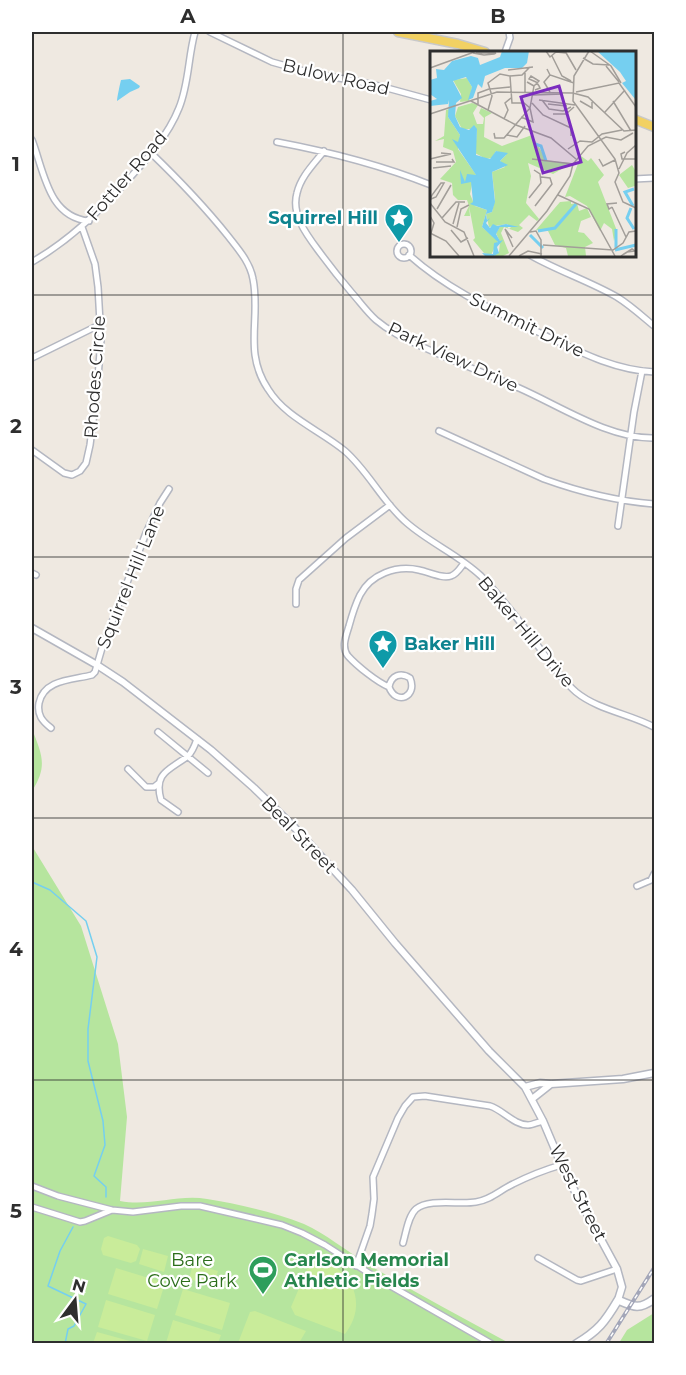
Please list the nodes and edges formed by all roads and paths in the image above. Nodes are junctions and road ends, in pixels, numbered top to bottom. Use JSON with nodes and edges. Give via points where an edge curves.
{"nodes":[{"id":1,"x":195,"y":32,"type":"edge"},
{"id":2,"x":210,"y":32,"type":"edge"},
{"id":3,"x":398,"y":32,"type":"edge"},
{"id":4,"x":509,"y":32,"type":"edge"},
{"id":5,"x":482,"y":51,"type":"edge"},
{"id":6,"x":505,"y":51,"type":"edge"},
{"id":7,"x":430,"y":100,"type":"edge"},
{"id":8,"x":635,"y":120,"type":"edge"},
{"id":9,"x":654,"y":127,"type":"edge"},
{"id":10,"x":32,"y":141,"type":"edge"},
{"id":11,"x":277,"y":142,"type":"dead end"},
{"id":12,"x":324,"y":151,"type":"junction"},
{"id":13,"x":151,"y":153,"type":"junction"},
{"id":14,"x":654,"y":178,"type":"edge"},
{"id":15,"x":635,"y":179,"type":"edge"},
{"id":16,"x":430,"y":185,"type":"edge"},
{"id":17,"x":88,"y":221,"type":"junction"},
{"id":18,"x":82,"y":227,"type":"junction"},
{"id":19,"x":409,"y":255,"type":"dead end"},
{"id":20,"x":532,"y":256,"type":"edge"},
{"id":21,"x":32,"y":261,"type":"edge"},
{"id":22,"x":101,"y":324,"type":"junction"},
{"id":23,"x":654,"y":326,"type":"edge"},
{"id":24,"x":32,"y":358,"type":"edge"},
{"id":25,"x":642,"y":371,"type":"junction"},
{"id":26,"x":654,"y":372,"type":"edge"},
{"id":27,"x":439,"y":431,"type":"dead end"},
{"id":28,"x":632,"y":435,"type":"junction"},
{"id":29,"x":654,"y":438,"type":"edge"},
{"id":30,"x":32,"y":450,"type":"edge"},
{"id":31,"x":169,"y":489,"type":"dead end"},
{"id":32,"x":622,"y":501,"type":"junction"},
{"id":33,"x":654,"y":504,"type":"edge"},
{"id":34,"x":390,"y":505,"type":"junction"},
{"id":35,"x":618,"y":526,"type":"dead end"},
{"id":36,"x":464,"y":563,"type":"junction"},
{"id":37,"x":296,"y":604,"type":"dead end"},
{"id":38,"x":32,"y":628,"type":"edge"},
{"id":39,"x":97,"y":665,"type":"junction"},
{"id":40,"x":389,"y":687,"type":"junction"},
{"id":41,"x":51,"y":728,"type":"dead end"},
{"id":42,"x":654,"y":728,"type":"edge"},
{"id":43,"x":158,"y":732,"type":"dead end"},
{"id":44,"x":197,"y":740,"type":"junction"},
{"id":45,"x":187,"y":756,"type":"junction"},
{"id":46,"x":128,"y":769,"type":"dead end"},
{"id":47,"x":208,"y":773,"type":"dead end"},
{"id":48,"x":159,"y":783,"type":"junction"},
{"id":49,"x":178,"y":812,"type":"dead end"},
{"id":50,"x":654,"y":874,"type":"edge"},
{"id":51,"x":637,"y":886,"type":"dead end"},
{"id":52,"x":654,"y":1073,"type":"edge"},
{"id":53,"x":551,"y":1084,"type":"junction"},
{"id":54,"x":525,"y":1087,"type":"junction"},
{"id":55,"x":532,"y":1099,"type":"junction"},
{"id":56,"x":543,"y":1121,"type":"junction"},
{"id":57,"x":561,"y":1165,"type":"junction"},
{"id":58,"x":32,"y":1186,"type":"edge"},
{"id":59,"x":32,"y":1207,"type":"edge"},
{"id":60,"x":112,"y":1210,"type":"junction"},
{"id":61,"x":403,"y":1243,"type":"dead end"},
{"id":62,"x":538,"y":1258,"type":"dead end"},
{"id":63,"x":356,"y":1266,"type":"junction"},
{"id":64,"x":617,"y":1269,"type":"junction"},
{"id":65,"x":654,"y":1299,"type":"edge"},
{"id":66,"x":618,"y":1300,"type":"junction"},
{"id":67,"x":492,"y":1344,"type":"edge"},
{"id":68,"x":576,"y":1344,"type":"edge"}],
"edges":[{"from":1,"to":13,"type":"street","name":"Fottler Road","via":[[180,106]]},
{"from":2,"to":7,"type":"street","name":"Bulow Road","via":[[272,62]]},
{"from":3,"to":5,"type":"main road"},
{"from":4,"to":6,"type":"street"},
{"from":8,"to":9,"type":"main road"},
{"from":10,"to":17,"type":"street","via":[[54,199],[67,213]]},
{"from":11,"to":12,"type":"street"},
{"from":12,"to":16,"type":"street"},
{"from":12,"to":28,"type":"street","name":"Park View Drive","via":[[300,184],[295,208],[310,239],[333,271],[376,320],[435,353],[593,423]]},
{"from":13,"to":17,"type":"street","name":"Fottler Road"},
{"from":13,"to":34,"type":"street","name":"Baker Hill Drive","via":[[204,207],[250,268],[255,298],[255,358],[267,389],[280,406],[360,466]]},
{"from":14,"to":15,"type":"street"},
{"from":17,"to":18,"type":"street","name":"Fottler Road"},
{"from":18,"to":21,"type":"street","name":"Fottler Road"},
{"from":18,"to":22,"type":"street","name":"Rhodes Circle","via":[[95,264]]},
{"from":19,"to":25,"type":"street","name":"Summit Drive","via":[[451,287],[494,311],[582,353]]},
{"from":20,"to":23,"type":"street","via":[[616,297]]},
{"from":22,"to":24,"type":"street"},
{"from":22,"to":30,"type":"street","name":"Rhodes Circle","via":[[86,463],[72,475]]},
{"from":25,"to":26,"type":"street","name":"Summit Drive"},
{"from":25,"to":28,"type":"street"},
{"from":27,"to":32,"type":"street","via":[[544,479]]},
{"from":28,"to":29,"type":"street","name":"Park View Drive"},
{"from":28,"to":32,"type":"street"},
{"from":31,"to":39,"type":"street","name":"Squirrel Hill Lane","via":[[146,533]]},
{"from":32,"to":33,"type":"street"},
{"from":32,"to":35,"type":"street"},
{"from":34,"to":36,"type":"street","name":"Baker Hill Drive","via":[[413,528]]},
{"from":34,"to":37,"type":"street","via":[[299,580]]},
{"from":36,"to":40,"type":"street","name":"Baker Hill Drive","via":[[450,576],[410,568],[390,571],[372,580],[360,594],[344,642],[346,653]]},
{"from":36,"to":42,"type":"street","name":"Baker Hill Drive","via":[[509,606],[575,691]]},
{"from":38,"to":39,"type":"street","name":"Beal Street"},
{"from":39,"to":41,"type":"street","via":[[92,675],[61,681],[45,690],[38,709]]},
{"from":39,"to":44,"type":"street","name":"Beal Street"},
{"from":40,"to":40,"type":"street","name":"Baker Hill Drive","via":[[393,695],[403,698],[413,686],[410,678],[402,674],[395,676]]},
{"from":43,"to":45,"type":"street"},
{"from":44,"to":45,"type":"street"},
{"from":44,"to":54,"type":"street","name":"Beal Street","via":[[295,828],[489,1051]]},
{"from":45,"to":47,"type":"street"},
{"from":45,"to":48,"type":"street","via":[[166,771]]},
{"from":46,"to":48,"type":"street","via":[[146,787]]},
{"from":48,"to":49,"type":"street","via":[[161,800]]},
{"from":50,"to":51,"type":"street","via":[[651,880]]},
{"from":52,"to":53,"type":"street"},
{"from":53,"to":54,"type":"street"},
{"from":53,"to":55,"type":"street"},
{"from":54,"to":55,"type":"street","name":"West Street"},
{"from":55,"to":56,"type":"street","name":"West Street"},
{"from":56,"to":57,"type":"street","name":"West Street"},
{"from":56,"to":63,"type":"street","via":[[523,1124],[490,1106],[413,1097],[398,1118],[373,1177],[370,1226]]},
{"from":57,"to":61,"type":"street","via":[[536,1173],[485,1200],[428,1203],[411,1216]]},
{"from":57,"to":64,"type":"street","name":"West Street"},
{"from":58,"to":60,"type":"street"},
{"from":59,"to":60,"type":"street","via":[[80,1222]]},
{"from":60,"to":63,"type":"street","via":[[208,1207],[292,1229]]},
{"from":62,"to":64,"type":"street","via":[[581,1281]]},
{"from":63,"to":67,"type":"street"},
{"from":64,"to":66,"type":"street","name":"West Street","via":[[622,1287]]},
{"from":65,"to":66,"type":"main road","via":[[639,1307]]},
{"from":66,"to":68,"type":"main road","via":[[605,1321]]}]}
